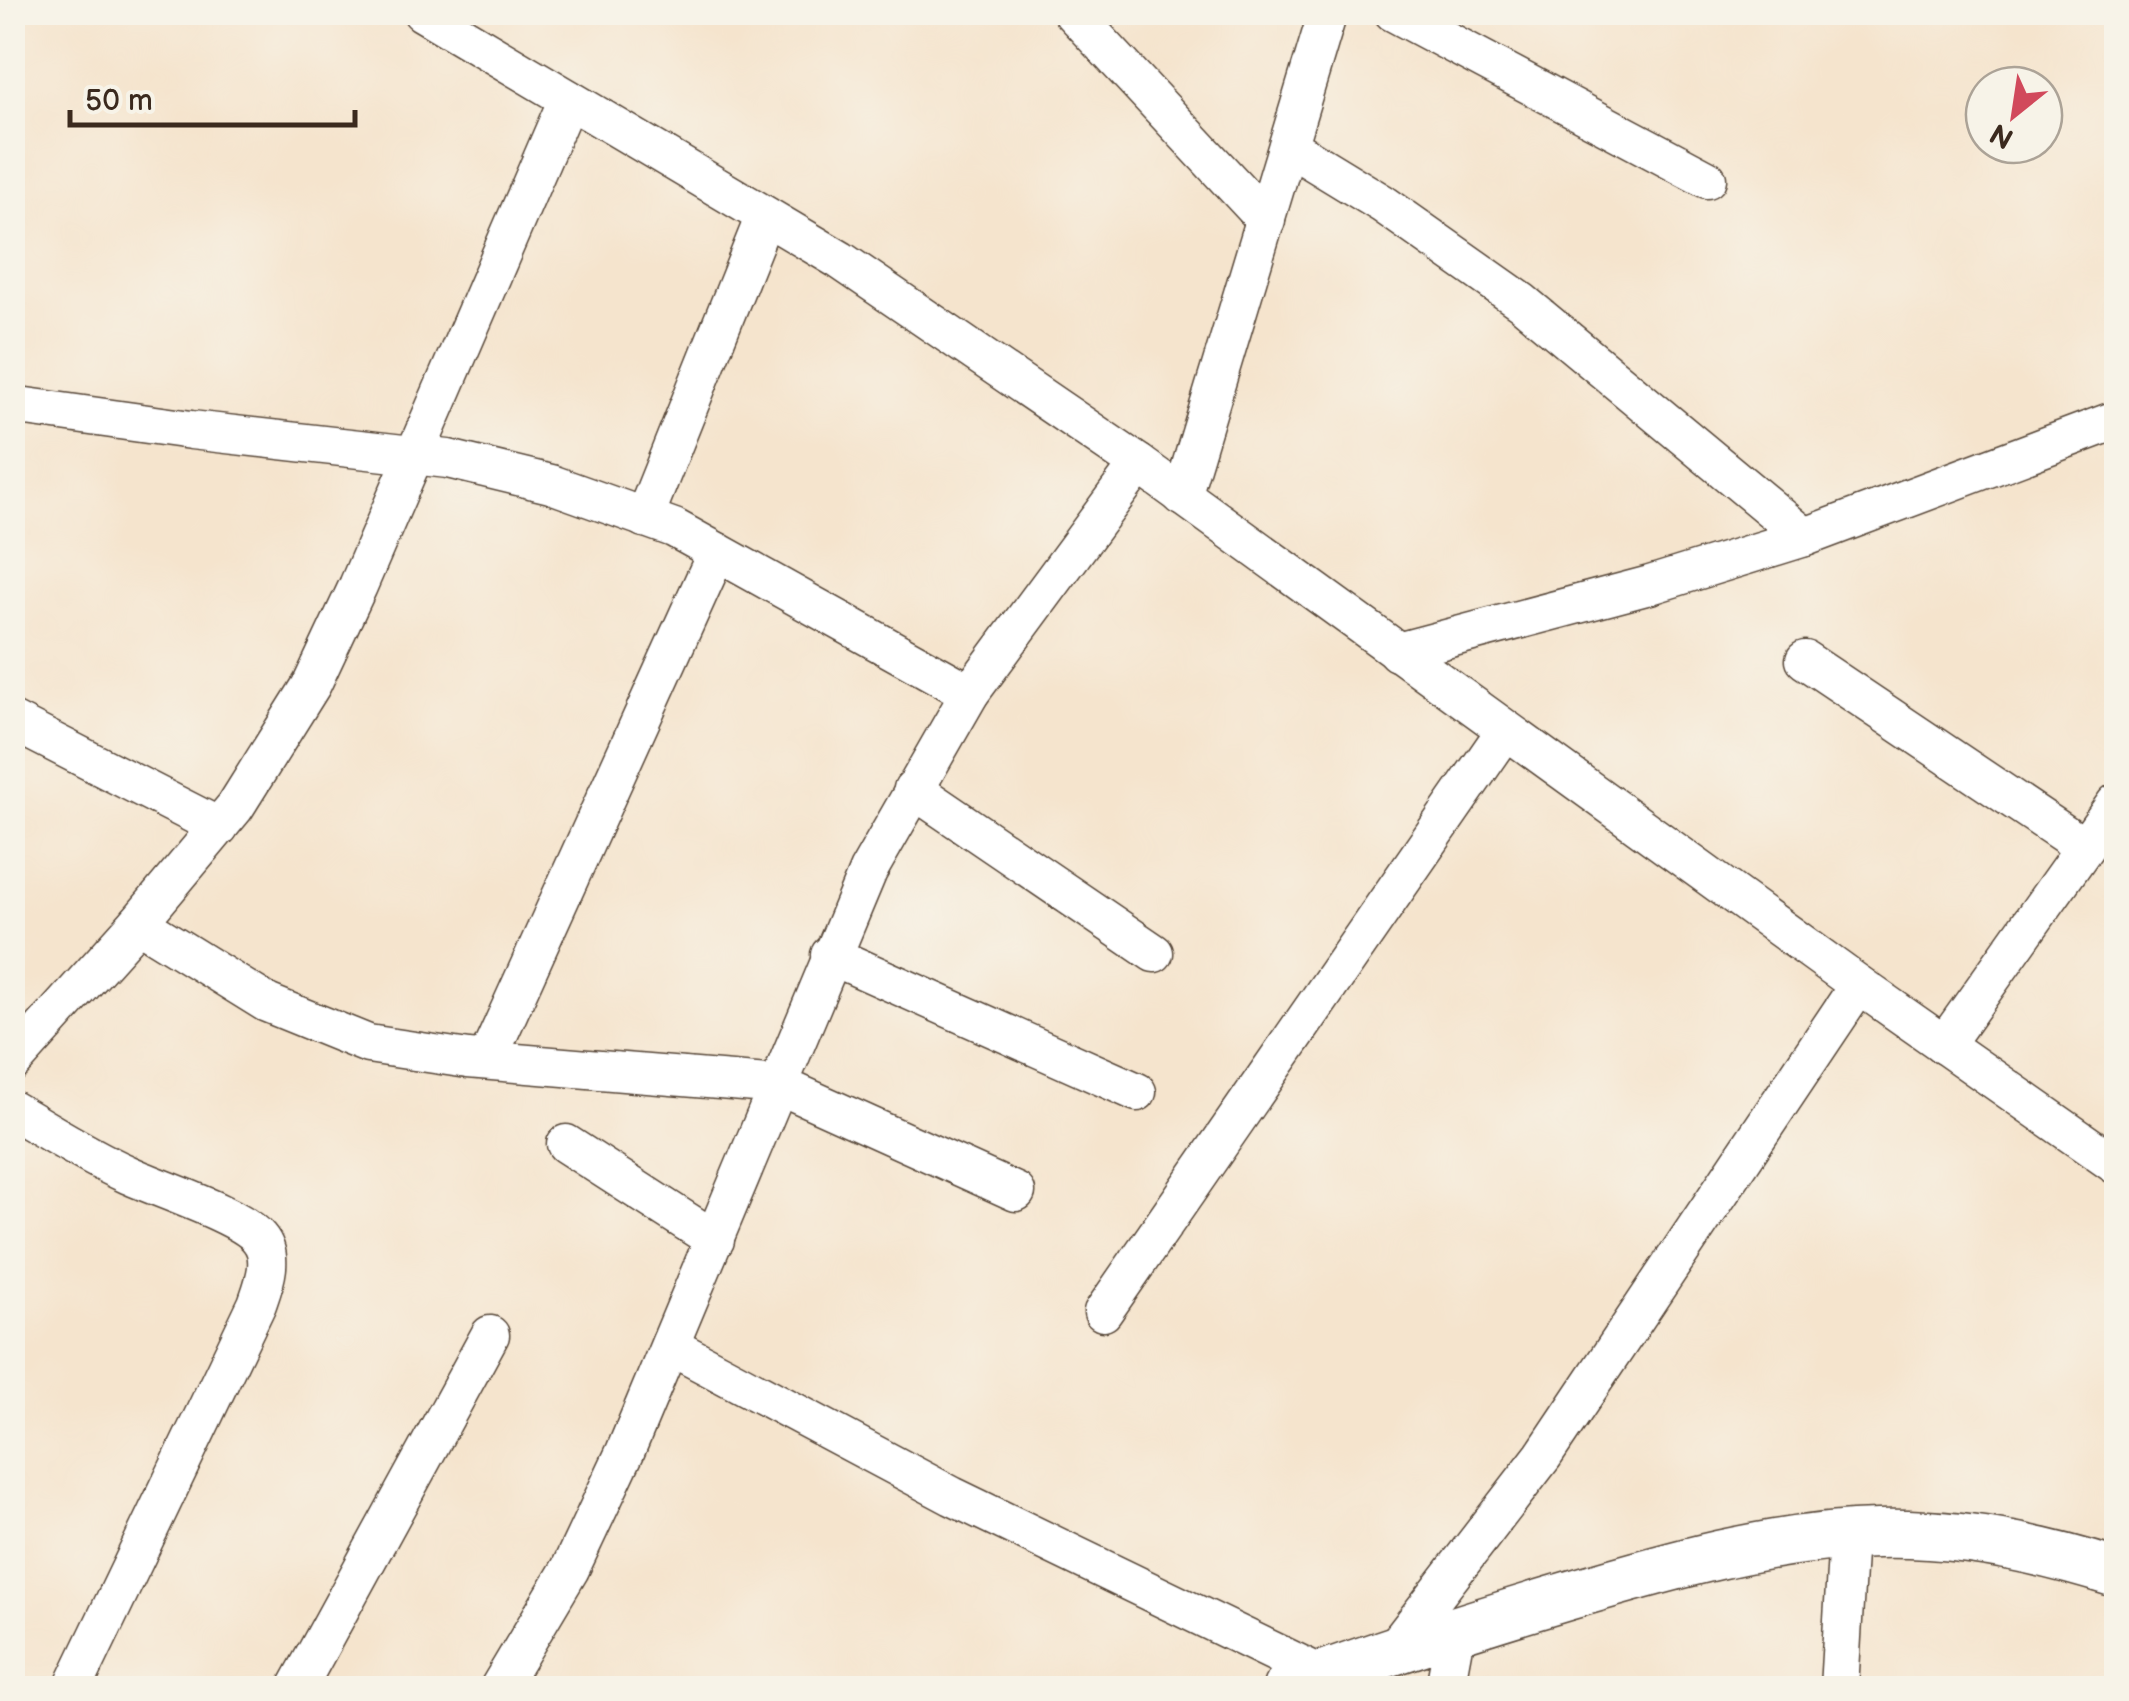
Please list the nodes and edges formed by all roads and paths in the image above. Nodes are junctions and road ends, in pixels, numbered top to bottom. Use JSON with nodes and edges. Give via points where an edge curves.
{"nodes":[{"id":1,"x":422,"y":12,"type":"edge"},
{"id":2,"x":1072,"y":12,"type":"edge"},
{"id":3,"x":1328,"y":12,"type":"edge"},
{"id":4,"x":1394,"y":12,"type":"edge"},
{"id":5,"x":568,"y":98,"type":"junction"},
{"id":6,"x":1288,"y":146,"type":"junction"},
{"id":7,"x":1707,"y":178,"type":"dead end"},
{"id":8,"x":765,"y":216,"type":"junction"},
{"id":9,"x":1266,"y":220,"type":"junction"},
{"id":10,"x":12,"y":405,"type":"edge"},
{"id":11,"x":2116,"y":420,"type":"edge"},
{"id":12,"x":412,"y":454,"type":"junction"},
{"id":13,"x":1138,"y":464,"type":"junction"},
{"id":14,"x":1182,"y":496,"type":"junction"},
{"id":15,"x":644,"y":518,"type":"junction"},
{"id":16,"x":1805,"y":538,"type":"junction"},
{"id":17,"x":716,"y":552,"type":"junction"},
{"id":18,"x":1397,"y":652,"type":"junction"},
{"id":19,"x":1805,"y":660,"type":"dead end"},
{"id":20,"x":970,"y":694,"type":"junction"},
{"id":21,"x":12,"y":720,"type":"edge"},
{"id":22,"x":1506,"y":730,"type":"junction"},
{"id":23,"x":913,"y":789,"type":"junction"},
{"id":24,"x":2116,"y":803,"type":"edge"},
{"id":25,"x":219,"y":827,"type":"junction"},
{"id":26,"x":2084,"y":847,"type":"junction"},
{"id":27,"x":138,"y":924,"type":"junction"},
{"id":28,"x":1154,"y":953,"type":"dead end"},
{"id":29,"x":830,"y":955,"type":"junction"},
{"id":30,"x":1859,"y":986,"type":"junction"},
{"id":31,"x":1944,"y":1045,"type":"junction"},
{"id":32,"x":487,"y":1060,"type":"junction"},
{"id":33,"x":12,"y":1062,"type":"edge"},
{"id":34,"x":779,"y":1085,"type":"junction"},
{"id":35,"x":1137,"y":1092,"type":"dead end"},
{"id":36,"x":12,"y":1110,"type":"edge"},
{"id":37,"x":566,"y":1144,"type":"dead end"},
{"id":38,"x":2116,"y":1165,"type":"edge"},
{"id":39,"x":1016,"y":1192,"type":"dead end"},
{"id":40,"x":715,"y":1240,"type":"junction"},
{"id":41,"x":1102,"y":1312,"type":"dead end"},
{"id":42,"x":490,"y":1336,"type":"dead end"},
{"id":43,"x":670,"y":1346,"type":"junction"},
{"id":44,"x":1848,"y":1536,"type":"junction"},
{"id":45,"x":2116,"y":1573,"type":"edge"},
{"id":46,"x":1456,"y":1630,"type":"junction"},
{"id":47,"x":1395,"y":1648,"type":"junction"},
{"id":48,"x":1305,"y":1682,"type":"edge"},
{"id":49,"x":514,"y":1684,"type":"edge"},
{"id":50,"x":73,"y":1688,"type":"edge"},
{"id":51,"x":297,"y":1688,"type":"edge"},
{"id":52,"x":1445,"y":1688,"type":"edge"},
{"id":53,"x":1840,"y":1688,"type":"edge"}],
"edges":[{"from":1,"to":5,"type":"street"},
{"from":2,"to":9,"type":"street"},
{"from":3,"to":6,"type":"street"},
{"from":4,"to":7,"type":"street"},
{"from":5,"to":8,"type":"street"},
{"from":5,"to":12,"type":"street"},
{"from":6,"to":9,"type":"street"},
{"from":6,"to":16,"type":"street","via":[[1522,302]]},
{"from":8,"to":13,"type":"street"},
{"from":8,"to":15,"type":"street"},
{"from":9,"to":14,"type":"street"},
{"from":10,"to":12,"type":"street"},
{"from":11,"to":16,"type":"street"},
{"from":12,"to":15,"type":"street","via":[[551,484]]},
{"from":12,"to":25,"type":"street","via":[[312,684]]},
{"from":13,"to":14,"type":"street"},
{"from":13,"to":20,"type":"street"},
{"from":14,"to":18,"type":"street"},
{"from":15,"to":17,"type":"street"},
{"from":16,"to":18,"type":"street"},
{"from":17,"to":20,"type":"street"},
{"from":17,"to":32,"type":"street"},
{"from":18,"to":22,"type":"street"},
{"from":19,"to":26,"type":"street"},
{"from":20,"to":23,"type":"street"},
{"from":21,"to":25,"type":"street"},
{"from":22,"to":30,"type":"street"},
{"from":22,"to":41,"type":"street"},
{"from":23,"to":28,"type":"street"},
{"from":23,"to":29,"type":"street"},
{"from":24,"to":26,"type":"street"},
{"from":25,"to":27,"type":"street"},
{"from":26,"to":31,"type":"street"},
{"from":27,"to":32,"type":"street","via":[[267,1003],[323,1028],[418,1054]]},
{"from":27,"to":33,"type":"street"},
{"from":29,"to":34,"type":"street"},
{"from":29,"to":35,"type":"street"},
{"from":30,"to":31,"type":"street"},
{"from":30,"to":47,"type":"street","via":[[1544,1456]]},
{"from":31,"to":38,"type":"street"},
{"from":32,"to":34,"type":"street"},
{"from":34,"to":39,"type":"street"},
{"from":34,"to":40,"type":"street"},
{"from":36,"to":50,"type":"street","via":[[125,1174],[232,1220],[259,1237],[266,1254],[268,1276],[257,1304]]},
{"from":37,"to":40,"type":"street"},
{"from":40,"to":43,"type":"street"},
{"from":42,"to":51,"type":"street"},
{"from":43,"to":48,"type":"street"},
{"from":43,"to":49,"type":"street"},
{"from":44,"to":45,"type":"street","via":[[1967,1540]]},
{"from":44,"to":46,"type":"street","via":[[1684,1562]]},
{"from":44,"to":53,"type":"street"},
{"from":46,"to":47,"type":"street"},
{"from":46,"to":52,"type":"street"},
{"from":47,"to":48,"type":"street"}]}
